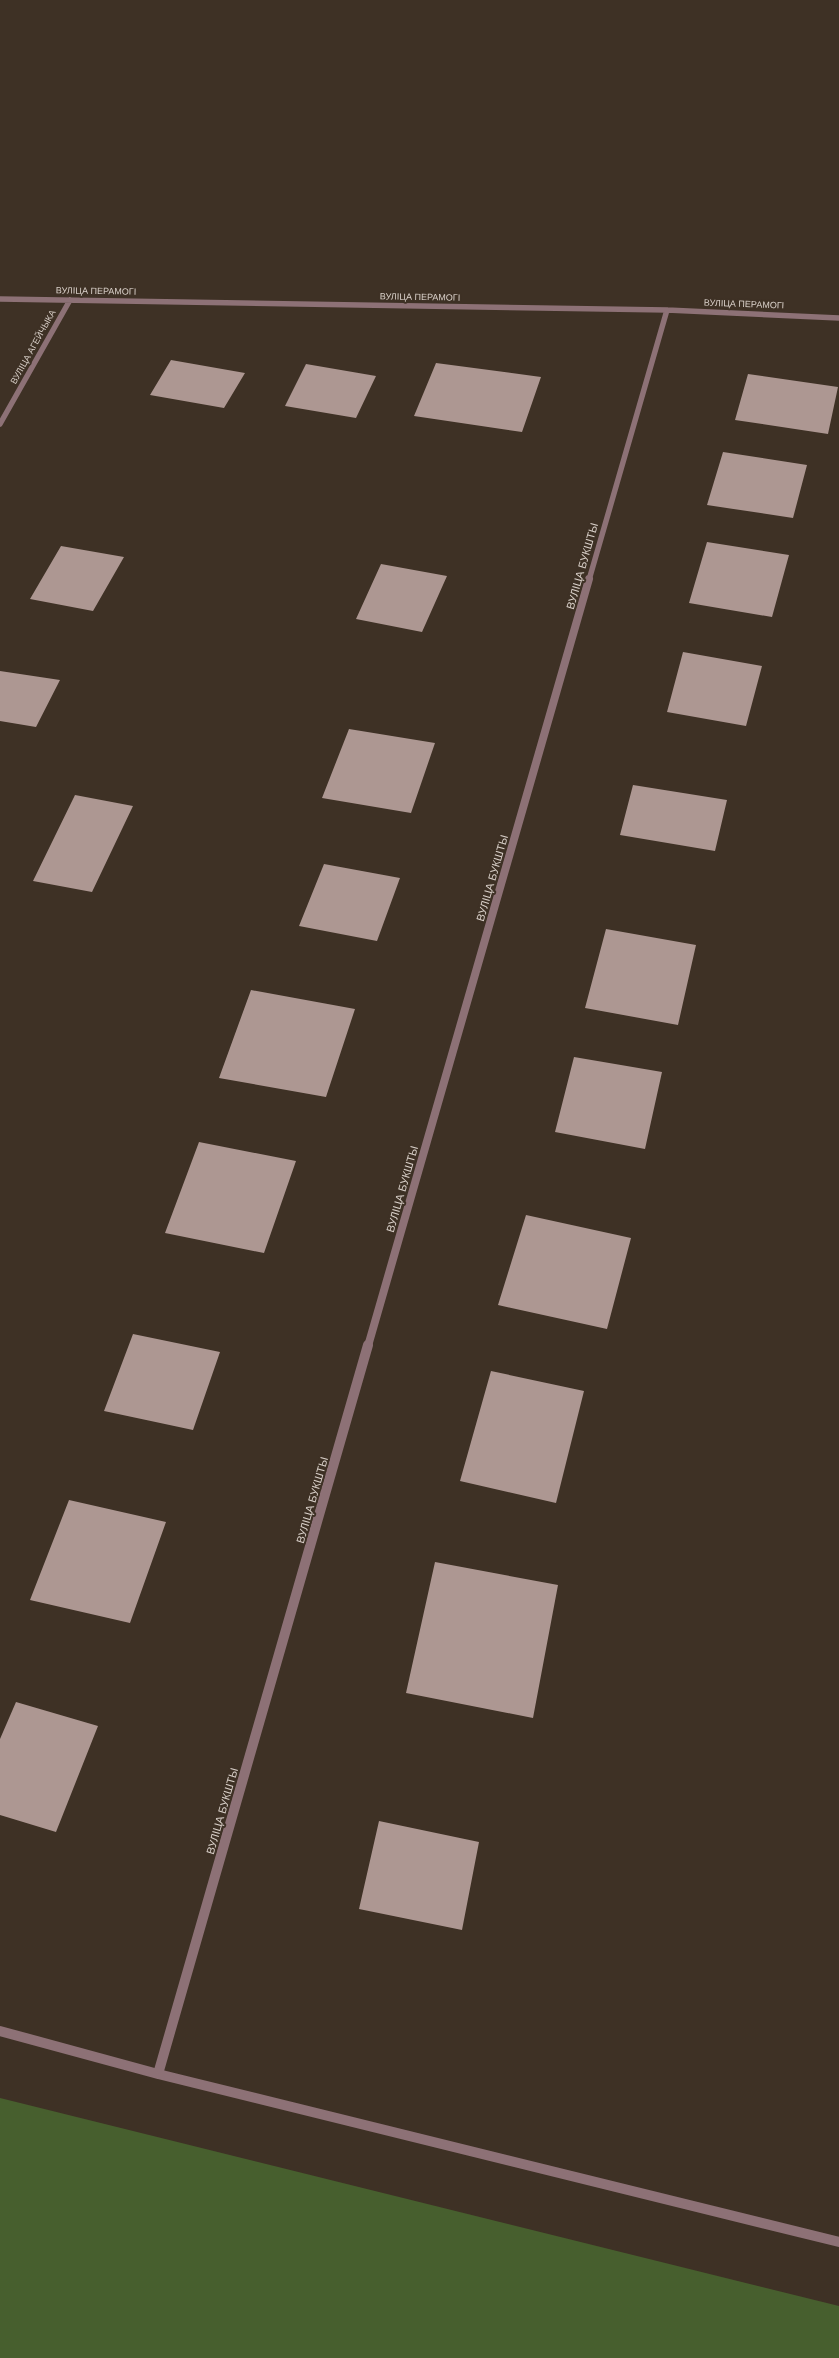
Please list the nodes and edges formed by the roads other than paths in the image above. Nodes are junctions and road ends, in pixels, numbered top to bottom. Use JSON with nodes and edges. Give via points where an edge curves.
{"nodes":[{"id":1,"x":0,"y":299,"type":"edge"},
{"id":2,"x":70,"y":300,"type":"junction"},
{"id":3,"x":667,"y":310,"type":"junction"},
{"id":4,"x":839,"y":318,"type":"edge"},
{"id":5,"x":0,"y":424,"type":"edge"},
{"id":6,"x":0,"y":2031,"type":"edge"},
{"id":7,"x":158,"y":2074,"type":"junction"},
{"id":8,"x":839,"y":2242,"type":"edge"}],
"edges":[{"from":1,"to":2,"type":"street","name":"ВУЛІЦА ПЕРАМОГІ"},
{"from":2,"to":3,"type":"street","name":"ВУЛІЦА ПЕРАМОГІ"},
{"from":2,"to":5,"type":"street","name":"ВУЛІЦА АГЕЙЧЫКА"},
{"from":3,"to":4,"type":"street","name":"ВУЛІЦА ПЕРАМОГІ"},
{"from":3,"to":7,"type":"street","name":"ВУЛІЦА БУКШТЫ"},
{"from":6,"to":7,"type":"street"},
{"from":7,"to":8,"type":"street"}]}
